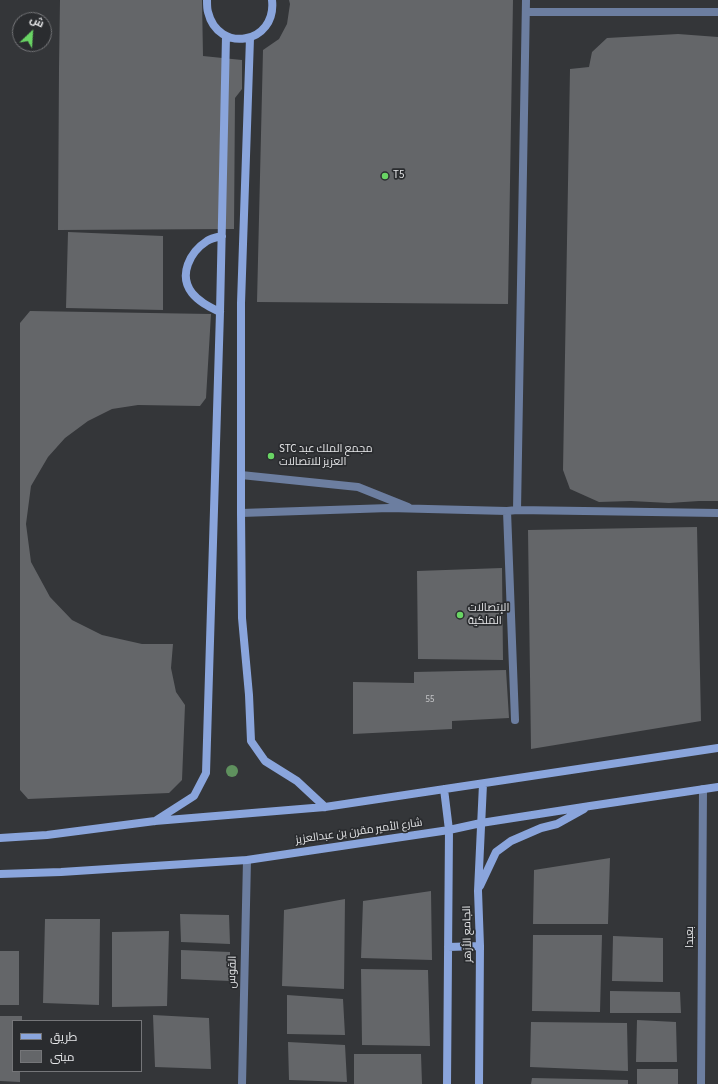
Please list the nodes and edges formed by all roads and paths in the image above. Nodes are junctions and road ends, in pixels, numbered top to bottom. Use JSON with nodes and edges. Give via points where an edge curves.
{"nodes":[{"id":1,"x":208,"y":0,"type":"edge"},
{"id":2,"x":272,"y":0,"type":"edge"},
{"id":3,"x":526,"y":0,"type":"edge"},
{"id":4,"x":526,"y":12,"type":"junction"},
{"id":5,"x":718,"y":12,"type":"edge"},
{"id":6,"x":226,"y":36,"type":"junction"},
{"id":7,"x":250,"y":38,"type":"junction"},
{"id":8,"x":222,"y":236,"type":"junction"},
{"id":9,"x":220,"y":312,"type":"junction"},
{"id":10,"x":241,"y":475,"type":"junction"},
{"id":11,"x":413,"y":508,"type":"junction"},
{"id":12,"x":517,"y":510,"type":"junction"},
{"id":13,"x":507,"y":511,"type":"junction"},
{"id":14,"x":241,"y":513,"type":"junction"},
{"id":15,"x":718,"y":513,"type":"edge"},
{"id":16,"x":515,"y":720,"type":"dead end"},
{"id":17,"x":718,"y":748,"type":"edge"},
{"id":18,"x":483,"y":784,"type":"junction"},
{"id":19,"x":718,"y":787,"type":"edge"},
{"id":20,"x":444,"y":789,"type":"junction"},
{"id":21,"x":703,"y":789,"type":"junction"},
{"id":22,"x":590,"y":806,"type":"junction"},
{"id":23,"x":325,"y":807,"type":"junction"},
{"id":24,"x":155,"y":821,"type":"junction"},
{"id":25,"x":481,"y":823,"type":"junction"},
{"id":26,"x":449,"y":830,"type":"junction"},
{"id":27,"x":0,"y":838,"type":"edge"},
{"id":28,"x":247,"y":860,"type":"junction"},
{"id":29,"x":0,"y":874,"type":"edge"},
{"id":30,"x":478,"y":891,"type":"junction"},
{"id":31,"x":480,"y":946,"type":"junction"},
{"id":32,"x":448,"y":947,"type":"junction"},
{"id":33,"x":242,"y":1084,"type":"edge"},
{"id":34,"x":446,"y":1084,"type":"edge"},
{"id":35,"x":479,"y":1084,"type":"edge"},
{"id":36,"x":701,"y":1084,"type":"edge"}],
"edges":[{"from":1,"to":6,"type":"street","via":[[207,11],[211,21],[217,30]]},
{"from":2,"to":7,"type":"street","via":[[271,17],[266,26]]},
{"from":3,"to":4,"type":"lane"},
{"from":4,"to":5,"type":"lane"},
{"from":4,"to":12,"type":"lane"},
{"from":6,"to":7,"type":"street","via":[[234,39]]},
{"from":6,"to":8,"type":"street"},
{"from":7,"to":10,"type":"street","via":[[241,303]]},
{"from":8,"to":9,"type":"street"},
{"from":8,"to":9,"type":"street","via":[[208,240],[198,248],[189,260],[186,270],[186,284],[192,293]]},
{"from":9,"to":24,"type":"street","via":[[206,773],[194,796]]},
{"from":10,"to":11,"type":"lane","via":[[358,487]]},
{"from":10,"to":14,"type":"street"},
{"from":11,"to":13,"type":"lane"},
{"from":11,"to":14,"type":"lane"},
{"from":12,"to":13,"type":"lane"},
{"from":12,"to":15,"type":"lane"},
{"from":13,"to":16,"type":"lane"},
{"from":14,"to":23,"type":"street","via":[[242,618],[251,741],[265,761],[296,782]]},
{"from":17,"to":18,"type":"street"},
{"from":18,"to":20,"type":"street"},
{"from":18,"to":25,"type":"street","name":"الجامع الأزهر"},
{"from":19,"to":21,"type":"street","name":"شارع الأمير مقرن بن عبدالعزيز"},
{"from":20,"to":23,"type":"street"},
{"from":20,"to":26,"type":"street","name":"الجامع الأزهر"},
{"from":21,"to":22,"type":"street","name":"شارع الأمير مقرن بن عبدالعزيز"},
{"from":21,"to":36,"type":"lane","name":"بعبدا"},
{"from":22,"to":25,"type":"street","name":"شارع الأمير مقرن بن عبدالعزيز"},
{"from":22,"to":30,"type":"street","via":[[557,824],[541,828],[511,842],[496,852]]},
{"from":23,"to":24,"type":"street"},
{"from":24,"to":27,"type":"street","via":[[47,835]]},
{"from":25,"to":26,"type":"street","name":"شارع الأمير مقرن بن عبدالعزيز"},
{"from":25,"to":30,"type":"street","name":"الجامع الأزهر"},
{"from":26,"to":28,"type":"street","name":"شارع الأمير مقرن بن عبدالعزيز"},
{"from":26,"to":32,"type":"street","name":"الجامع الأزهر"},
{"from":28,"to":29,"type":"street","name":"شارع الأمير مقرن بن عبدالعزيز"},
{"from":28,"to":33,"type":"lane","name":"القوس"},
{"from":30,"to":31,"type":"street","name":"الجامع الأزهر"},
{"from":31,"to":32,"type":"street"},
{"from":31,"to":35,"type":"street","name":"الجامع الأزهر"},
{"from":32,"to":34,"type":"street","name":"الجامع الأزهر"}]}
